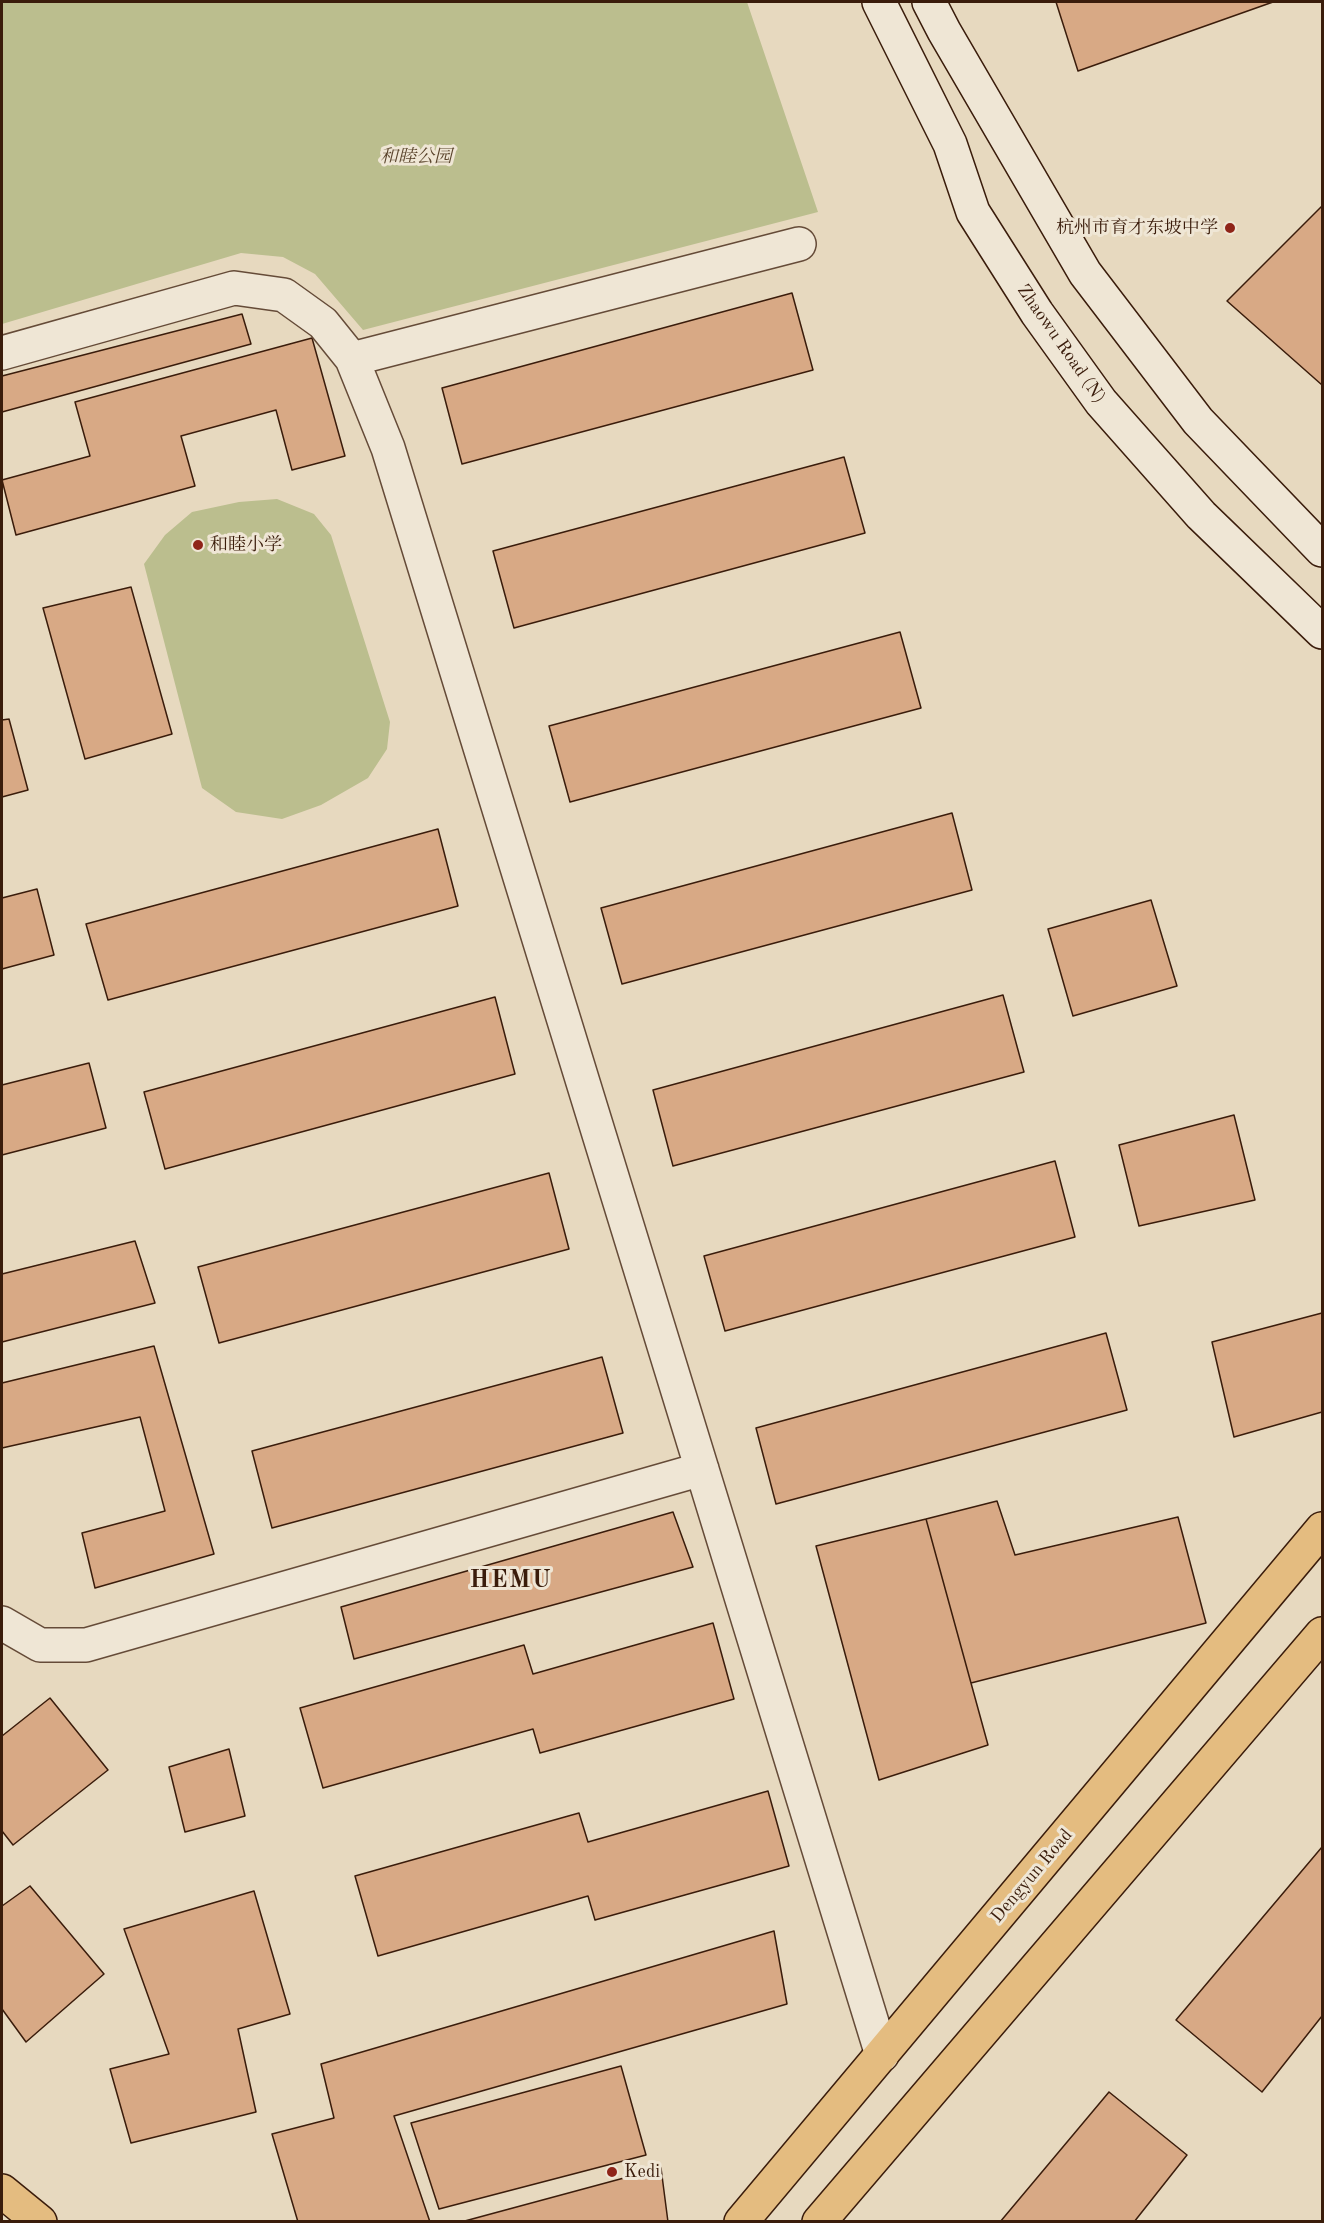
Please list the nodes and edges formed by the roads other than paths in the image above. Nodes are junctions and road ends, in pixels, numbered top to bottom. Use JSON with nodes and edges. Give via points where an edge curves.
{"nodes":[{"id":1,"x":879,"y":2,"type":"edge"},
{"id":2,"x":929,"y":2,"type":"edge"},
{"id":3,"x":799,"y":244,"type":"dead end"},
{"id":4,"x":2,"y":353,"type":"edge"},
{"id":5,"x":352,"y":359,"type":"junction"},
{"id":6,"x":1323,"y":550,"type":"edge"},
{"id":7,"x":1323,"y":632,"type":"edge"},
{"id":8,"x":702,"y":1469,"type":"junction"},
{"id":9,"x":1323,"y":1529,"type":"edge"},
{"id":10,"x":2,"y":1623,"type":"edge"},
{"id":11,"x":1323,"y":1634,"type":"edge"},
{"id":12,"x":882,"y":2055,"type":"junction"},
{"id":13,"x":2,"y":2191,"type":"edge"},
{"id":14,"x":40,"y":2222,"type":"edge"},
{"id":15,"x":741,"y":2222,"type":"edge"},
{"id":16,"x":819,"y":2222,"type":"edge"}],
"edges":[{"from":1,"to":7,"type":"street","name":"Zhaowu Road (N)","via":[[950,144],[973,212],[1037,313],[1101,402],[1201,515]]},
{"from":2,"to":6,"type":"street","via":[[1085,273],[1198,421]]},
{"from":3,"to":5,"type":"street"},
{"from":4,"to":5,"type":"street","via":[[234,288],[284,295],[323,323]]},
{"from":5,"to":8,"type":"street","via":[[392,460]]},
{"from":8,"to":10,"type":"street","via":[[87,1645],[40,1645]]},
{"from":8,"to":12,"type":"street"},
{"from":9,"to":12,"type":"main road","name":"Dengyun Road"},
{"from":11,"to":16,"type":"main road"},
{"from":12,"to":15,"type":"main road","name":"Dengyun Road"},
{"from":13,"to":14,"type":"main road"}]}
